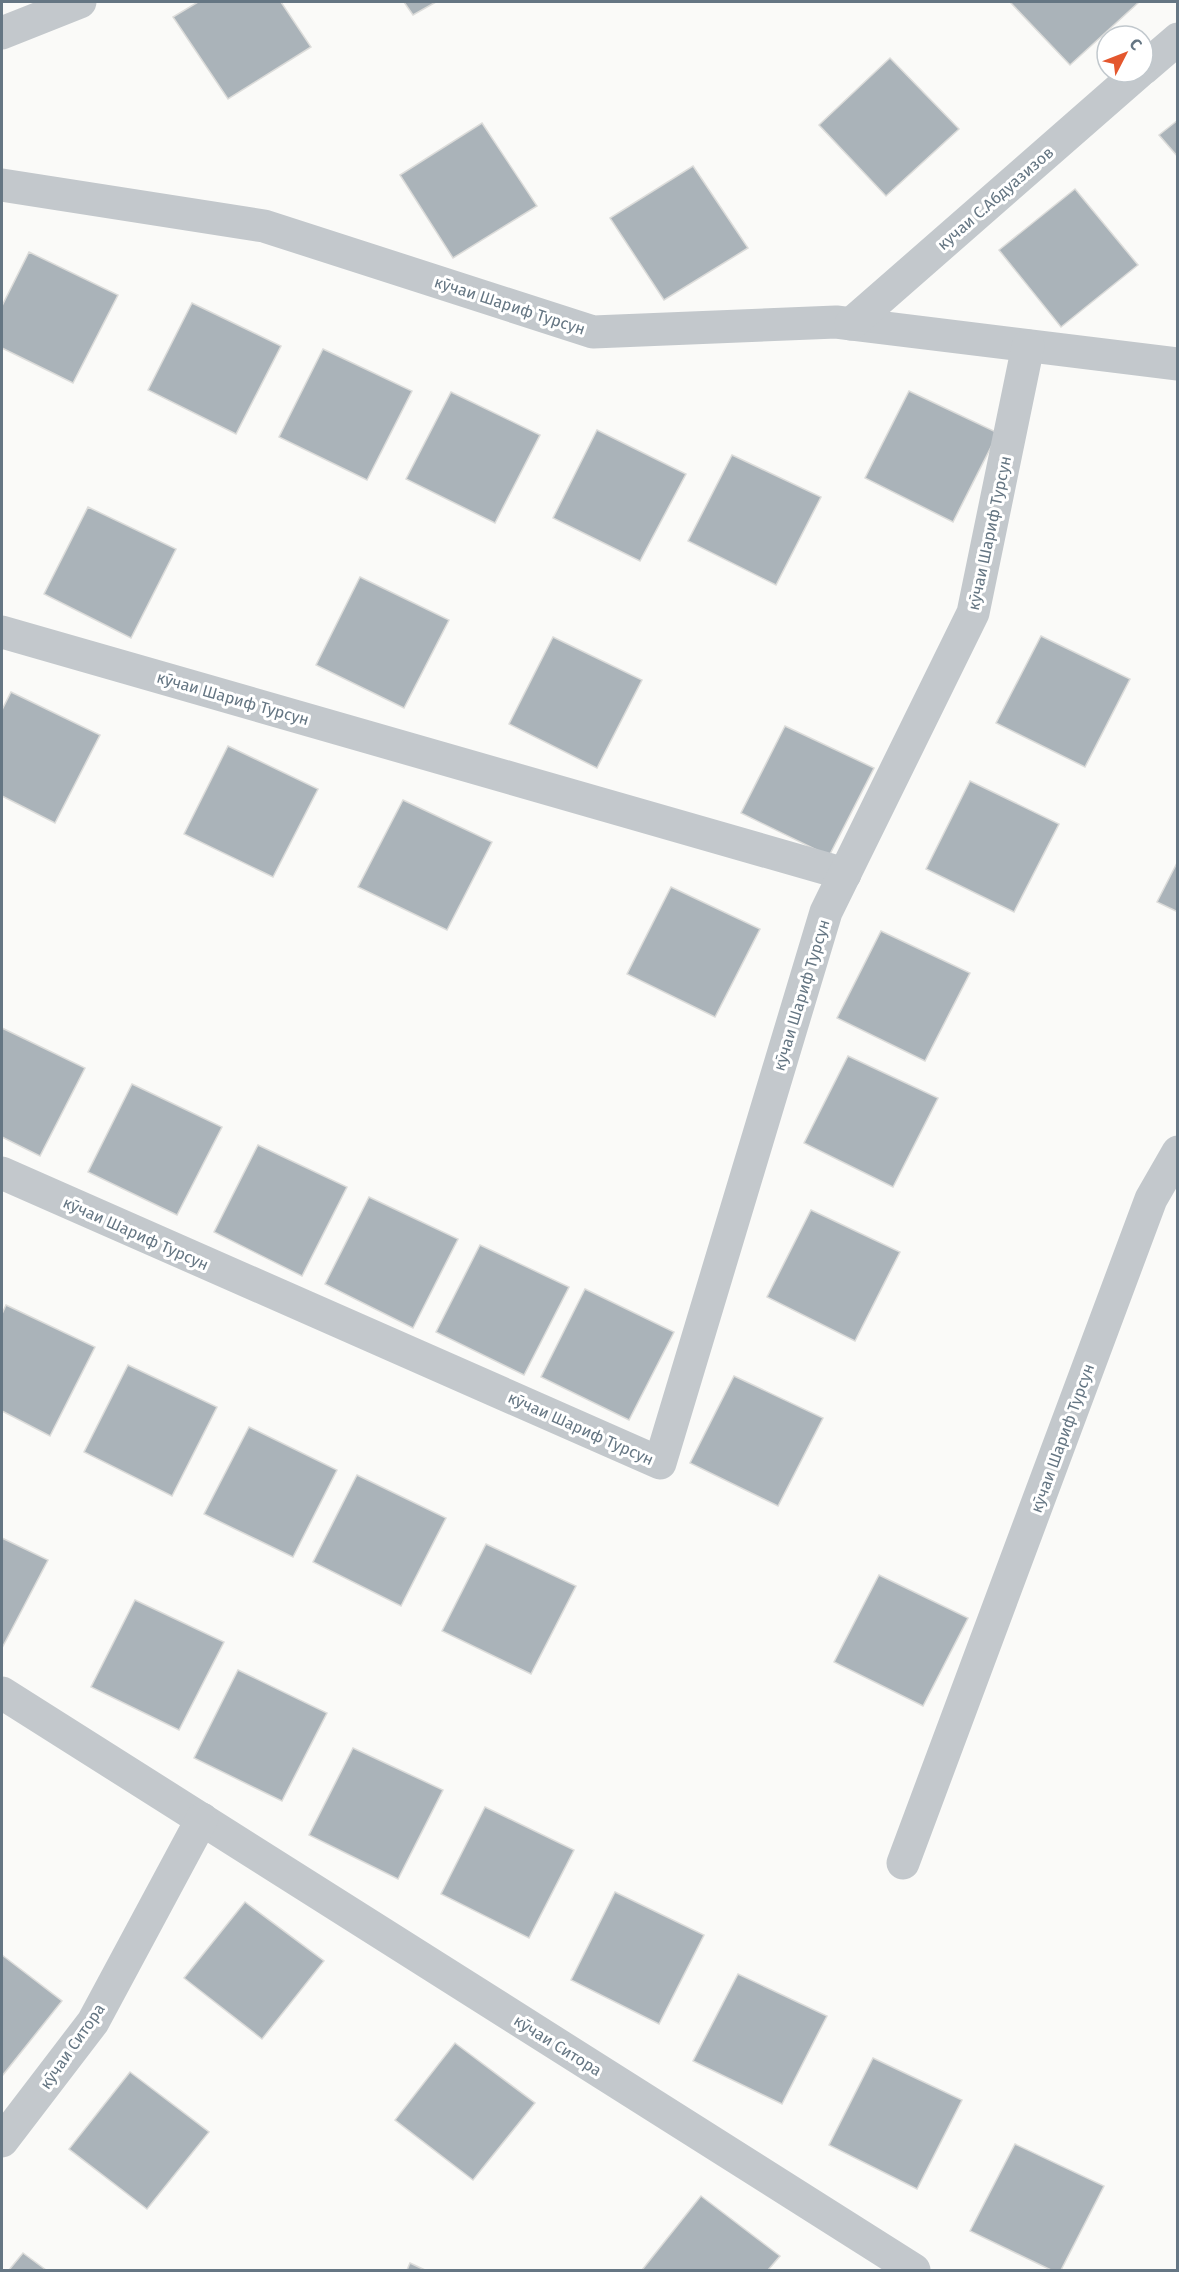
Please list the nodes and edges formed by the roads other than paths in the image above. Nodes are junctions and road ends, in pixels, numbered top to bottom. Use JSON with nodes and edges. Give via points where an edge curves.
{"nodes":[{"id":1,"x":80,"y":2,"type":"edge"},
{"id":2,"x":2,"y":33,"type":"edge"},
{"id":3,"x":1178,"y":39,"type":"edge"},
{"id":4,"x":1155,"y":59,"type":"edge"},
{"id":5,"x":1125,"y":84,"type":"edge"},
{"id":6,"x":2,"y":184,"type":"edge"},
{"id":7,"x":851,"y":324,"type":"junction"},
{"id":8,"x":1028,"y":346,"type":"junction"},
{"id":9,"x":1178,"y":364,"type":"edge"},
{"id":10,"x":2,"y":632,"type":"edge"},
{"id":11,"x":845,"y":874,"type":"junction"},
{"id":12,"x":1178,"y":1152,"type":"edge"},
{"id":13,"x":2,"y":1173,"type":"edge"},
{"id":14,"x":2,"y":1693,"type":"edge"},
{"id":15,"x":202,"y":1819,"type":"junction"},
{"id":16,"x":903,"y":1863,"type":"dead end"},
{"id":17,"x":2,"y":2141,"type":"edge"},
{"id":18,"x":914,"y":2271,"type":"edge"}],
"edges":[{"from":1,"to":2,"type":"street"},
{"from":3,"to":4,"type":"street"},
{"from":5,"to":7,"type":"street","name":"кучаи С.Абдуазизов"},
{"from":6,"to":7,"type":"street","name":"кӯчаи Шариф Турсун","via":[[264,226],[593,332]]},
{"from":7,"to":8,"type":"street","name":"кӯчаи Шариф Турсун"},
{"from":8,"to":9,"type":"street","name":"кӯчаи Шариф Турсун"},
{"from":8,"to":11,"type":"street","name":"кӯчаи Шариф Турсун","via":[[974,613]]},
{"from":10,"to":11,"type":"street","name":"кӯчаи Шариф Турсун"},
{"from":11,"to":13,"type":"street","name":"кӯчаи Шариф Турсун","via":[[826,912],[660,1463]]},
{"from":12,"to":16,"type":"street","name":"кӯчаи Шариф Турсун","via":[[1151,1199]]},
{"from":14,"to":15,"type":"street","name":"кӯчаи Ситора"},
{"from":15,"to":17,"type":"street","name":"кӯчаи Ситора","via":[[93,2022]]},
{"from":15,"to":18,"type":"street","name":"кӯчаи Ситора"}]}
